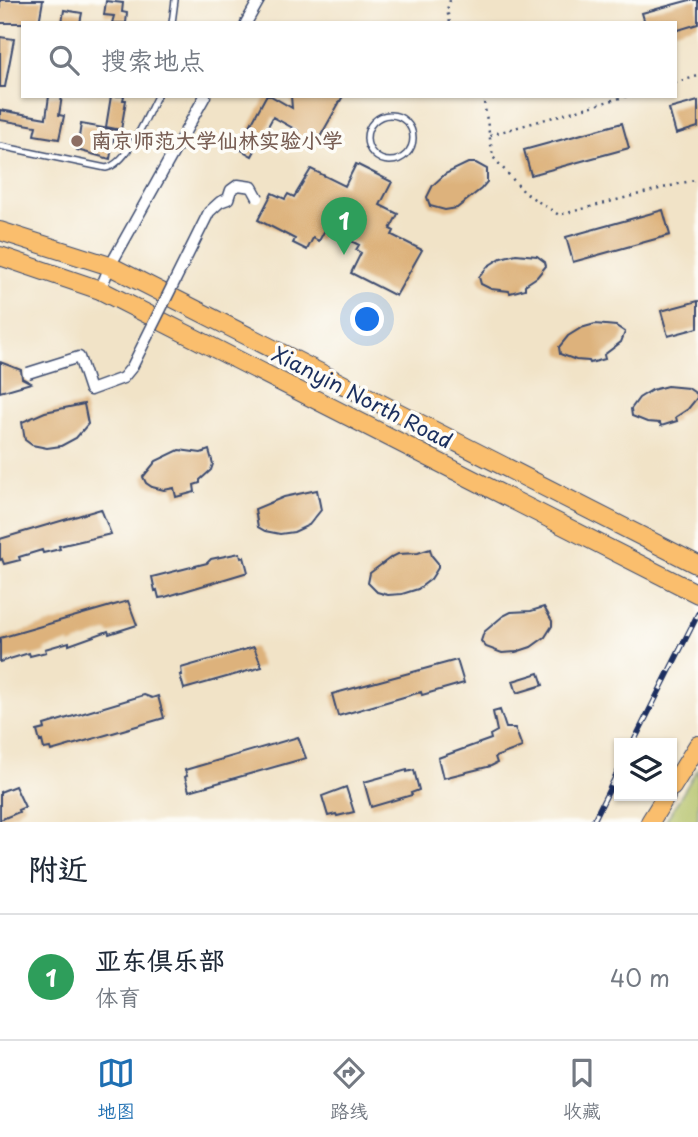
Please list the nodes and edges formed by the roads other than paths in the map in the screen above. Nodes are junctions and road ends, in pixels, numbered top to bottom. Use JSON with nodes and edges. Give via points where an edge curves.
{"nodes":[{"id":1,"x":176,"y":0,"type":"edge"},
{"id":2,"x":259,"y":0,"type":"edge"},
{"id":3,"x":172,"y":21,"type":"edge"},
{"id":4,"x":247,"y":21,"type":"edge"},
{"id":5,"x":156,"y":98,"type":"edge"},
{"id":6,"x":204,"y":98,"type":"edge"},
{"id":7,"x":412,"y":131,"type":"joint"},
{"id":8,"x":0,"y":146,"type":"edge"},
{"id":9,"x":258,"y":198,"type":"dead end"},
{"id":10,"x":0,"y":231,"type":"edge"},
{"id":11,"x":0,"y":256,"type":"edge"},
{"id":12,"x":110,"y":266,"type":"junction"},
{"id":13,"x":100,"y":290,"type":"junction"},
{"id":14,"x":28,"y":373,"type":"dead end"},
{"id":15,"x":698,"y":565,"type":"edge"},
{"id":16,"x":698,"y":594,"type":"edge"},
{"id":17,"x":698,"y":745,"type":"edge"},
{"id":18,"x":677,"y":779,"type":"edge"},
{"id":19,"x":663,"y":801,"type":"edge"},
{"id":20,"x":650,"y":822,"type":"edge"}],
"edges":[{"from":1,"to":3,"type":"lane"},
{"from":2,"to":4,"type":"street"},
{"from":5,"to":8,"type":"lane","via":[[123,158],[113,167]]},
{"from":6,"to":12,"type":"street"},
{"from":7,"to":7,"type":"lane","via":[[399,117],[380,117],[368,133],[369,146],[382,160],[395,161],[411,150]]},
{"from":9,"to":14,"type":"street","bridge":true,"via":[[252,187],[238,184],[228,199],[209,212],[123,378],[90,390],[79,357]]},
{"from":10,"to":12,"type":"main road","name":"Xianyin North Road"},
{"from":11,"to":13,"type":"main road","name":"Xianyin North Road"},
{"from":12,"to":13,"type":"street"},
{"from":12,"to":15,"type":"main road","name":"Xianyin North Road"},
{"from":13,"to":16,"type":"main road","name":"Xianyin North Road"},
{"from":17,"to":18,"type":"main road"},
{"from":19,"to":20,"type":"main road"}]}
